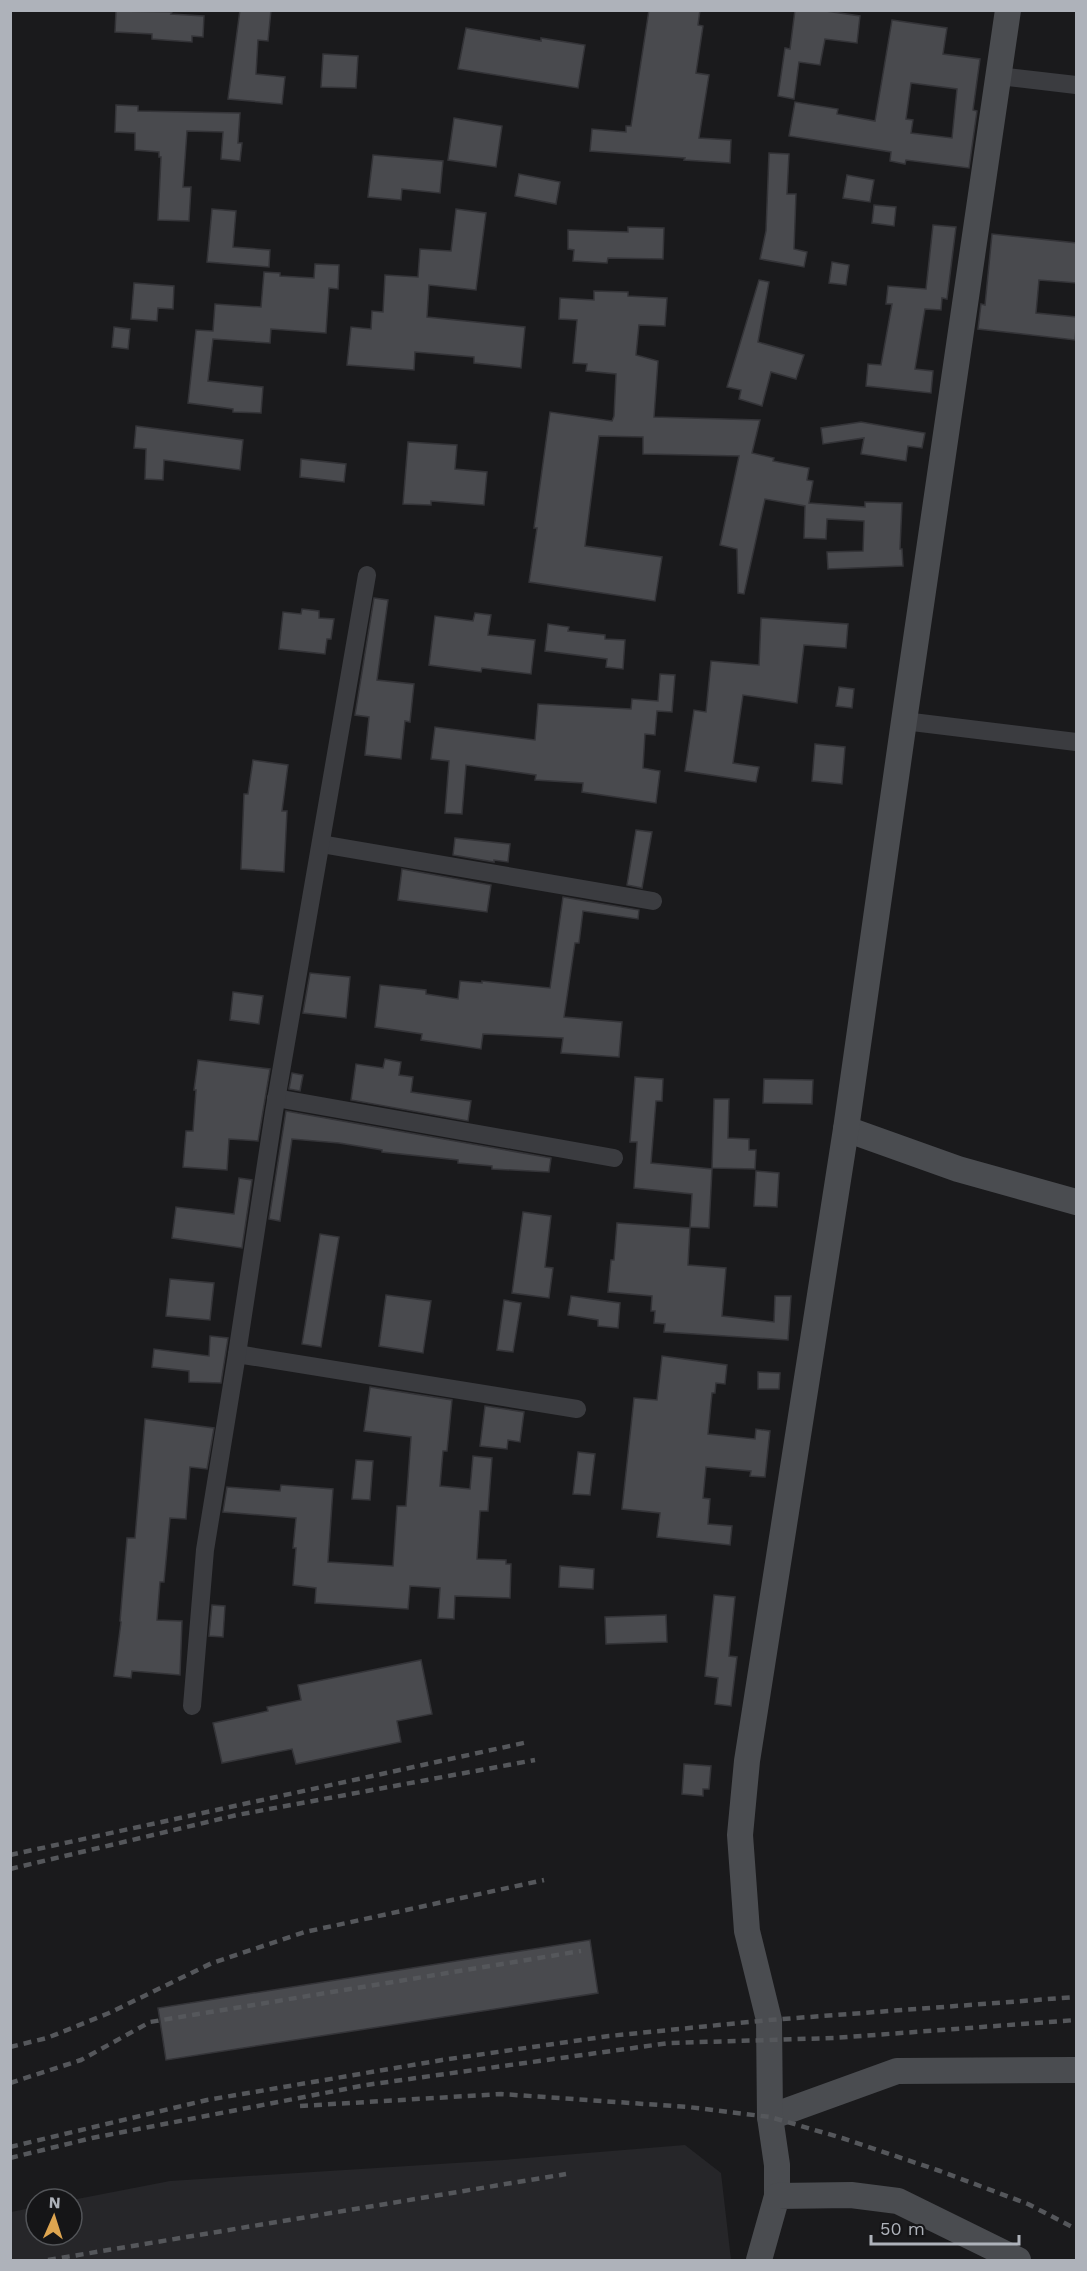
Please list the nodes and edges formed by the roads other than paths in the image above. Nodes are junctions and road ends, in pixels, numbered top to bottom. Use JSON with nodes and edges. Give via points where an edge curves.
{"nodes":[{"id":1,"x":1008,"y":10,"type":"edge"},
{"id":2,"x":999,"y":76,"type":"junction"},
{"id":3,"x":1077,"y":85,"type":"edge"},
{"id":4,"x":367,"y":575,"type":"dead end"},
{"id":5,"x":904,"y":721,"type":"junction"},
{"id":6,"x":1077,"y":742,"type":"edge"},
{"id":7,"x":321,"y":844,"type":"junction"},
{"id":8,"x":653,"y":901,"type":"dead end"},
{"id":9,"x":276,"y":1098,"type":"junction"},
{"id":10,"x":846,"y":1129,"type":"junction"},
{"id":11,"x":614,"y":1158,"type":"dead end"},
{"id":12,"x":1077,"y":1202,"type":"edge"},
{"id":13,"x":237,"y":1354,"type":"junction"},
{"id":14,"x":577,"y":1409,"type":"dead end"},
{"id":15,"x":192,"y":1706,"type":"dead end"},
{"id":16,"x":1077,"y":2070,"type":"edge"},
{"id":17,"x":770,"y":2118,"type":"junction"},
{"id":18,"x":777,"y":2196,"type":"junction"},
{"id":19,"x":759,"y":2260,"type":"edge"},
{"id":20,"x":1018,"y":2260,"type":"edge"}],
"edges":[{"from":1,"to":2,"type":"street"},
{"from":2,"to":3,"type":"street"},
{"from":2,"to":5,"type":"street"},
{"from":4,"to":7,"type":"street"},
{"from":5,"to":6,"type":"street"},
{"from":5,"to":10,"type":"street"},
{"from":7,"to":8,"type":"street"},
{"from":7,"to":9,"type":"street"},
{"from":9,"to":11,"type":"street"},
{"from":9,"to":13,"type":"street"},
{"from":10,"to":12,"type":"street","via":[[958,1168]]},
{"from":10,"to":17,"type":"street","via":[[775,1570],[740,1835],[747,1930],[769,2020]]},
{"from":13,"to":14,"type":"street"},
{"from":13,"to":15,"type":"street","via":[[205,1550]]},
{"from":16,"to":17,"type":"street","via":[[897,2071]]},
{"from":17,"to":18,"type":"street"},
{"from":18,"to":19,"type":"street"},
{"from":18,"to":20,"type":"street","via":[[851,2195],[898,2201]]}]}
